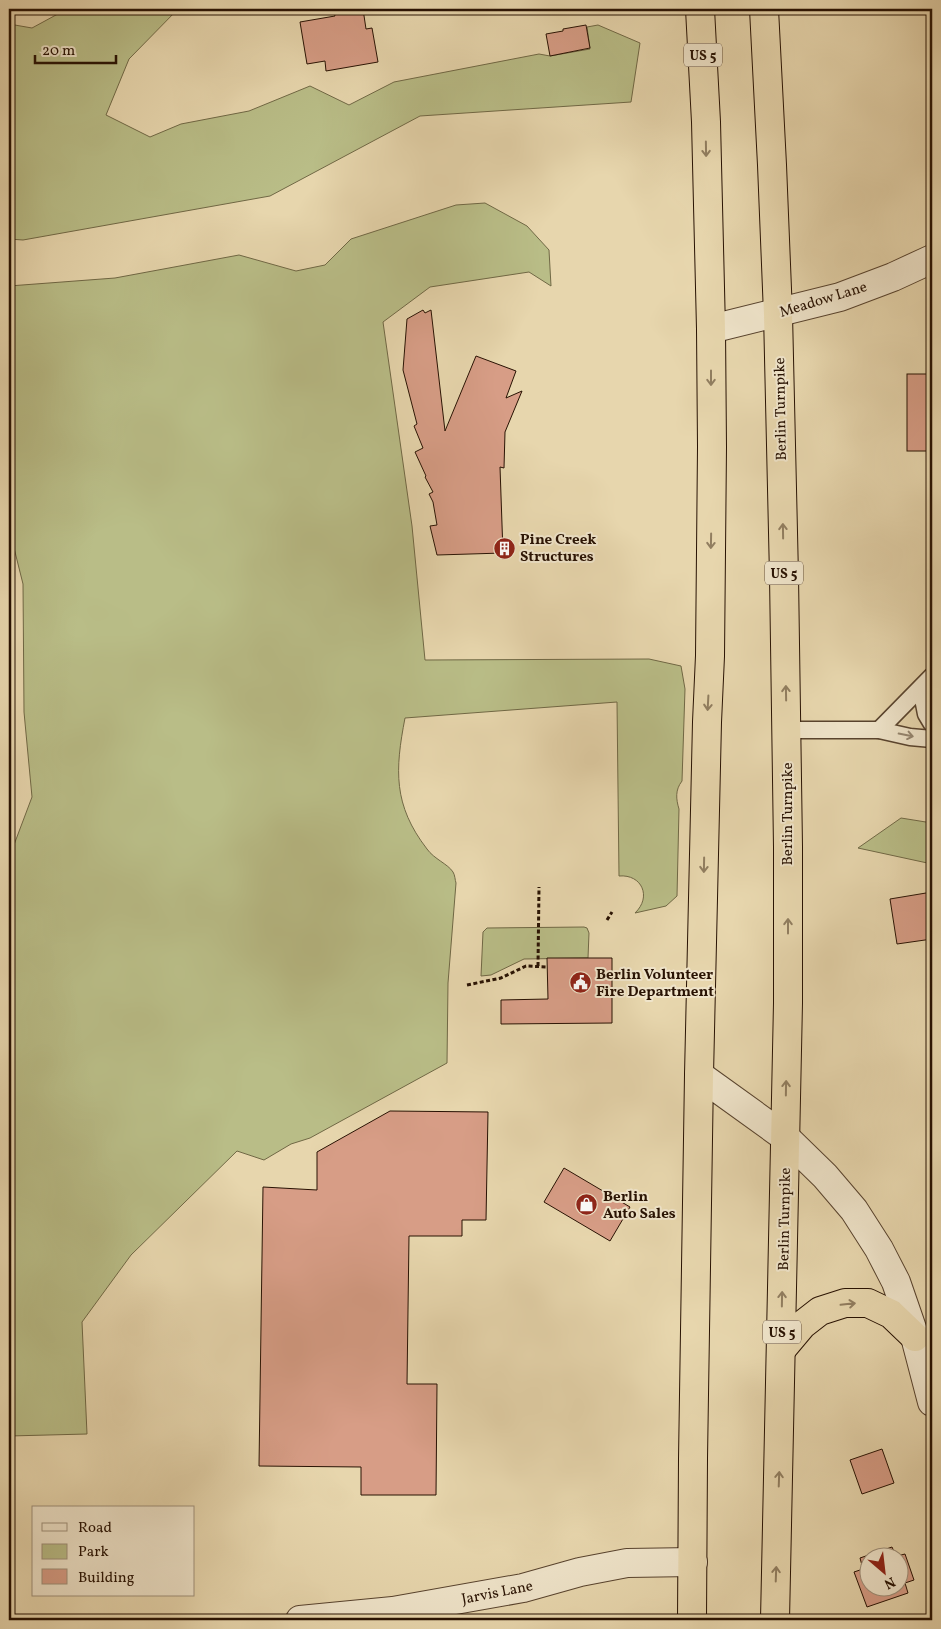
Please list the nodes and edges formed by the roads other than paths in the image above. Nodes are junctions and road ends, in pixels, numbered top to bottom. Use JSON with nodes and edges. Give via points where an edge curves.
{"nodes":[{"id":1,"x":700,"y":9,"type":"edge"},
{"id":2,"x":764,"y":9,"type":"edge"},
{"id":3,"x":932,"y":259,"type":"edge"},
{"id":4,"x":778,"y":314,"type":"junction"},
{"id":5,"x":711,"y":329,"type":"junction"},
{"id":6,"x":932,"y":676,"type":"edge"},
{"id":7,"x":921,"y":688,"type":"junction"},
{"id":8,"x":932,"y":724,"type":"edge"},
{"id":9,"x":787,"y":730,"type":"junction"},
{"id":10,"x":879,"y":730,"type":"junction"},
{"id":11,"x":932,"y":740,"type":"edge"},
{"id":12,"x":699,"y":1075,"type":"junction"},
{"id":13,"x":785,"y":1137,"type":"junction"},
{"id":14,"x":915,"y":1337,"type":"junction"},
{"id":15,"x":781,"y":1350,"type":"junction"},
{"id":16,"x":932,"y":1402,"type":"edge"},
{"id":17,"x":693,"y":1562,"type":"junction"},
{"id":18,"x":300,"y":1620,"type":"edge"},
{"id":19,"x":692,"y":1620,"type":"edge"},
{"id":20,"x":775,"y":1620,"type":"edge"}],
"edges":[{"from":1,"to":5,"type":"highway","number":"US 5","one_way":true},
{"from":2,"to":4,"type":"highway","name":"Berlin Turnpike","number":"US 5"},
{"from":3,"to":4,"type":"street","name":"Meadow Lane","via":[[840,297]]},
{"from":4,"to":5,"type":"street","name":"Meadow Lane"},
{"from":9,"to":4,"type":"highway","name":"Berlin Turnpike","number":"US 5","one_way":true},
{"from":5,"to":12,"type":"highway","number":"US 5","one_way":true,"via":[[710,656]]},
{"from":6,"to":7,"type":"lane"},
{"from":7,"to":8,"type":"lane","via":[[926,714]]},
{"from":7,"to":10,"type":"lane"},
{"from":9,"to":10,"type":"lane"},
{"from":13,"to":9,"type":"highway","name":"Berlin Turnpike","number":"US 5","one_way":true},
{"from":10,"to":11,"type":"lane","one_way":true},
{"from":12,"to":13,"type":"street"},
{"from":12,"to":17,"type":"highway","number":"US 5"},
{"from":13,"to":14,"type":"street","via":[[854,1210],[896,1282]]},
{"from":15,"to":13,"type":"highway","name":"Berlin Turnpike","number":"US 5","one_way":true},
{"from":15,"to":14,"type":"highway","one_way":true,"via":[[802,1325],[820,1311],[845,1303],[868,1303],[891,1314]]},
{"from":14,"to":16,"type":"street"},
{"from":20,"to":15,"type":"highway","name":"Berlin Turnpike","number":"US 5","one_way":true},
{"from":17,"to":18,"type":"street","name":"Jarvis Lane","via":[[627,1563],[523,1588],[402,1610]]},
{"from":17,"to":19,"type":"highway","number":"US 5"}]}
